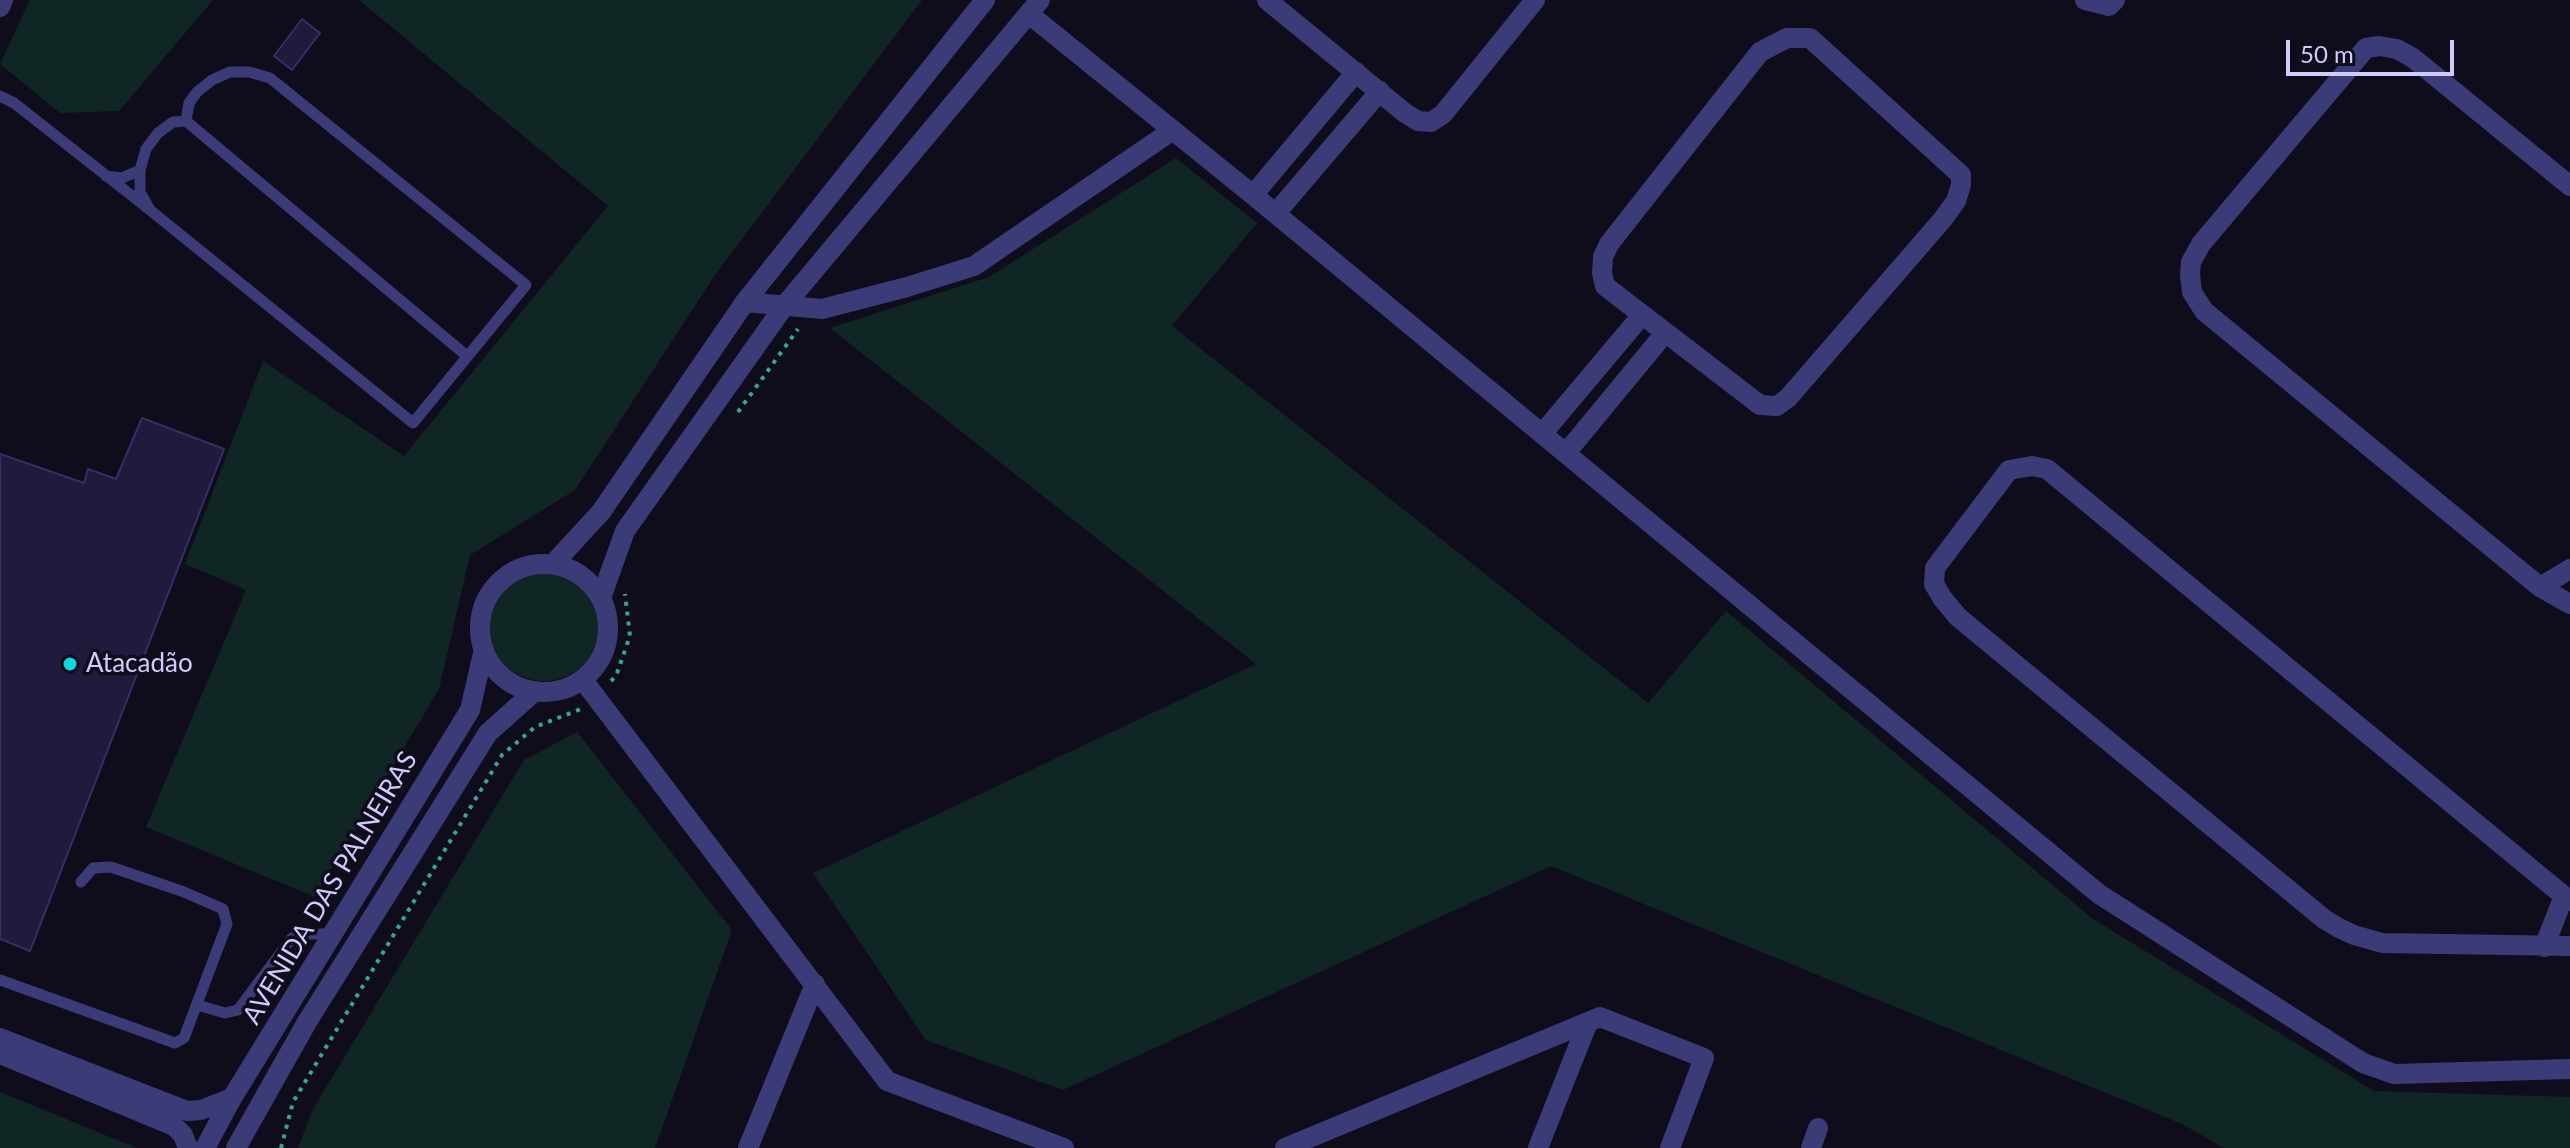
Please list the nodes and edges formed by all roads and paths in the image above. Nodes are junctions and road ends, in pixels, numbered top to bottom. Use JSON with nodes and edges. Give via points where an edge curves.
{"nodes":[{"id":1,"x":3,"y":0,"type":"edge"},
{"id":2,"x":985,"y":0,"type":"edge"},
{"id":3,"x":1267,"y":0,"type":"edge"},
{"id":4,"x":1535,"y":0,"type":"edge"},
{"id":5,"x":2085,"y":0,"type":"edge"},
{"id":6,"x":2115,"y":0,"type":"edge"},
{"id":7,"x":0,"y":7,"type":"edge"},
{"id":8,"x":1034,"y":7,"type":"edge"},
{"id":9,"x":1356,"y":72,"type":"junction"},
{"id":10,"x":1380,"y":91,"type":"junction"},
{"id":11,"x":0,"y":96,"type":"edge"},
{"id":12,"x":186,"y":121,"type":"junction"},
{"id":13,"x":1173,"y":130,"type":"junction"},
{"id":14,"x":140,"y":170,"type":"junction"},
{"id":15,"x":105,"y":176,"type":"junction"},
{"id":16,"x":2570,"y":186,"type":"edge"},
{"id":17,"x":1253,"y":195,"type":"junction"},
{"id":18,"x":150,"y":210,"type":"junction"},
{"id":19,"x":1276,"y":213,"type":"junction"},
{"id":20,"x":745,"y":302,"type":"junction"},
{"id":21,"x":785,"y":305,"type":"junction"},
{"id":22,"x":813,"y":309,"type":"junction"},
{"id":23,"x":1642,"y":315,"type":"junction"},
{"id":24,"x":1665,"y":333,"type":"junction"},
{"id":25,"x":467,"y":356,"type":"junction"},
{"id":26,"x":732,"y":420,"type":"dead end"},
{"id":27,"x":1542,"y":434,"type":"junction"},
{"id":28,"x":1566,"y":453,"type":"junction"},
{"id":29,"x":553,"y":564,"type":"junction"},
{"id":30,"x":2570,"y":569,"type":"edge"},
{"id":31,"x":2540,"y":587,"type":"junction"},
{"id":32,"x":625,"y":593,"type":"dead end"},
{"id":33,"x":601,"y":598,"type":"junction"},
{"id":34,"x":2570,"y":604,"type":"edge"},
{"id":35,"x":484,"y":649,"type":"junction"},
{"id":36,"x":583,"y":680,"type":"junction"},
{"id":37,"x":535,"y":691,"type":"junction"},
{"id":38,"x":597,"y":697,"type":"junction"},
{"id":39,"x":81,"y":882,"type":"dead end"},
{"id":40,"x":2567,"y":898,"type":"edge"},
{"id":41,"x":333,"y":934,"type":"junction"},
{"id":42,"x":2570,"y":946,"type":"edge"},
{"id":43,"x":2544,"y":947,"type":"junction"},
{"id":44,"x":0,"y":980,"type":"edge"},
{"id":45,"x":815,"y":984,"type":"junction"},
{"id":46,"x":197,"y":1005,"type":"junction"},
{"id":47,"x":1588,"y":1022,"type":"junction"},
{"id":48,"x":0,"y":1038,"type":"edge"},
{"id":49,"x":0,"y":1054,"type":"edge"},
{"id":50,"x":2570,"y":1069,"type":"edge"},
{"id":51,"x":232,"y":1098,"type":"junction"},
{"id":52,"x":1818,"y":1128,"type":"dead end"},
{"id":53,"x":188,"y":1148,"type":"edge"},
{"id":54,"x":205,"y":1148,"type":"edge"},
{"id":55,"x":236,"y":1148,"type":"edge"},
{"id":56,"x":281,"y":1148,"type":"edge"},
{"id":57,"x":748,"y":1148,"type":"edge"},
{"id":58,"x":1064,"y":1148,"type":"edge"},
{"id":59,"x":1285,"y":1148,"type":"edge"},
{"id":60,"x":1538,"y":1148,"type":"edge"},
{"id":61,"x":1670,"y":1148,"type":"edge"},
{"id":62,"x":1811,"y":1148,"type":"edge"}],
"edges":[{"from":1,"to":7,"type":"street"},
{"from":2,"to":20,"type":"street"},
{"from":3,"to":9,"type":"street"},
{"from":4,"to":10,"type":"street","via":[[1431,122],[1418,121]]},
{"from":5,"to":6,"type":"street","via":[[2109,6]]},
{"from":8,"to":13,"type":"street"},
{"from":8,"to":21,"type":"street"},
{"from":9,"to":10,"type":"street"},
{"from":9,"to":17,"type":"street"},
{"from":10,"to":19,"type":"street"},
{"from":11,"to":15,"type":"lane"},
{"from":12,"to":14,"type":"lane","via":[[173,122],[158,133]]},
{"from":12,"to":25,"type":"lane"},
{"from":12,"to":25,"type":"lane","via":[[189,103],[212,80],[230,72],[270,78],[526,285]]},
{"from":13,"to":17,"type":"street"},
{"from":13,"to":22,"type":"street","via":[[974,266]]},
{"from":14,"to":15,"type":"lane","via":[[122,178]]},
{"from":14,"to":18,"type":"lane","via":[[140,192]]},
{"from":15,"to":18,"type":"lane"},
{"from":16,"to":31,"type":"street","via":[[2413,58],[2397,49],[2366,48],[2201,244],[2190,275],[2192,292],[2204,311]]},
{"from":17,"to":19,"type":"street"},
{"from":18,"to":25,"type":"lane","via":[[413,423]]},
{"from":19,"to":27,"type":"street"},
{"from":20,"to":21,"type":"street"},
{"from":20,"to":29,"type":"street","via":[[601,512]]},
{"from":21,"to":22,"type":"street"},
{"from":21,"to":33,"type":"street","via":[[625,531]]},
{"from":22,"to":26,"type":"path"},
{"from":23,"to":24,"type":"street"},
{"from":23,"to":24,"type":"street","via":[[1605,286],[1603,257],[1609,244],[1760,52],[1787,38],[1810,38],[1961,175],[1956,201],[1943,219],[1777,406],[1760,405]]},
{"from":23,"to":27,"type":"street"},
{"from":24,"to":28,"type":"street"},
{"from":27,"to":28,"type":"street"},
{"from":28,"to":50,"type":"street","via":[[2099,894],[2363,1063],[2394,1074]]},
{"from":29,"to":33,"type":"street","via":[[581,576]]},
{"from":29,"to":35,"type":"street","via":[[516,570],[489,595],[480,631]]},
{"from":30,"to":31,"type":"street"},
{"from":31,"to":34,"type":"street"},
{"from":32,"to":38,"type":"path","via":[[630,636],[616,676]]},
{"from":33,"to":36,"type":"street","via":[[608,634],[604,652]]},
{"from":35,"to":37,"type":"street","via":[[504,677]]},
{"from":35,"to":41,"type":"street","name":"AVENIDA DAS PALNEIRAS","via":[[470,710]]},
{"from":36,"to":37,"type":"street","via":[[559,690]]},
{"from":36,"to":38,"type":"street"},
{"from":37,"to":55,"type":"street","name":"AVENIDA DAS PALNEIRAS","via":[[488,733],[307,1022]]},
{"from":38,"to":45,"type":"street"},
{"from":38,"to":56,"type":"path","via":[[535,727],[502,755],[293,1102]]},
{"from":39,"to":46,"type":"lane","via":[[93,868],[111,867],[223,909],[227,924]]},
{"from":40,"to":43,"type":"street"},
{"from":40,"to":43,"type":"street","via":[[2047,469],[2009,470],[1935,568],[1934,584],[1958,617],[2324,919],[2382,943]]},
{"from":41,"to":46,"type":"lane","via":[[299,934],[291,939],[238,1010],[225,1013]]},
{"from":41,"to":51,"type":"street","name":"AVENIDA DAS PALNEIRAS"},
{"from":42,"to":43,"type":"street"},
{"from":44,"to":46,"type":"lane","via":[[175,1043],[184,1038]]},
{"from":45,"to":57,"type":"street"},
{"from":45,"to":58,"type":"street","via":[[887,1081]]},
{"from":47,"to":59,"type":"street"},
{"from":47,"to":60,"type":"street"},
{"from":47,"to":61,"type":"street","via":[[1600,1017],[1704,1058]]},
{"from":48,"to":51,"type":"street","via":[[187,1111]]},
{"from":49,"to":53,"type":"street","via":[[174,1126]]},
{"from":51,"to":54,"type":"street","name":"AVENIDA DAS PALNEIRAS"},
{"from":52,"to":62,"type":"street"}]}
